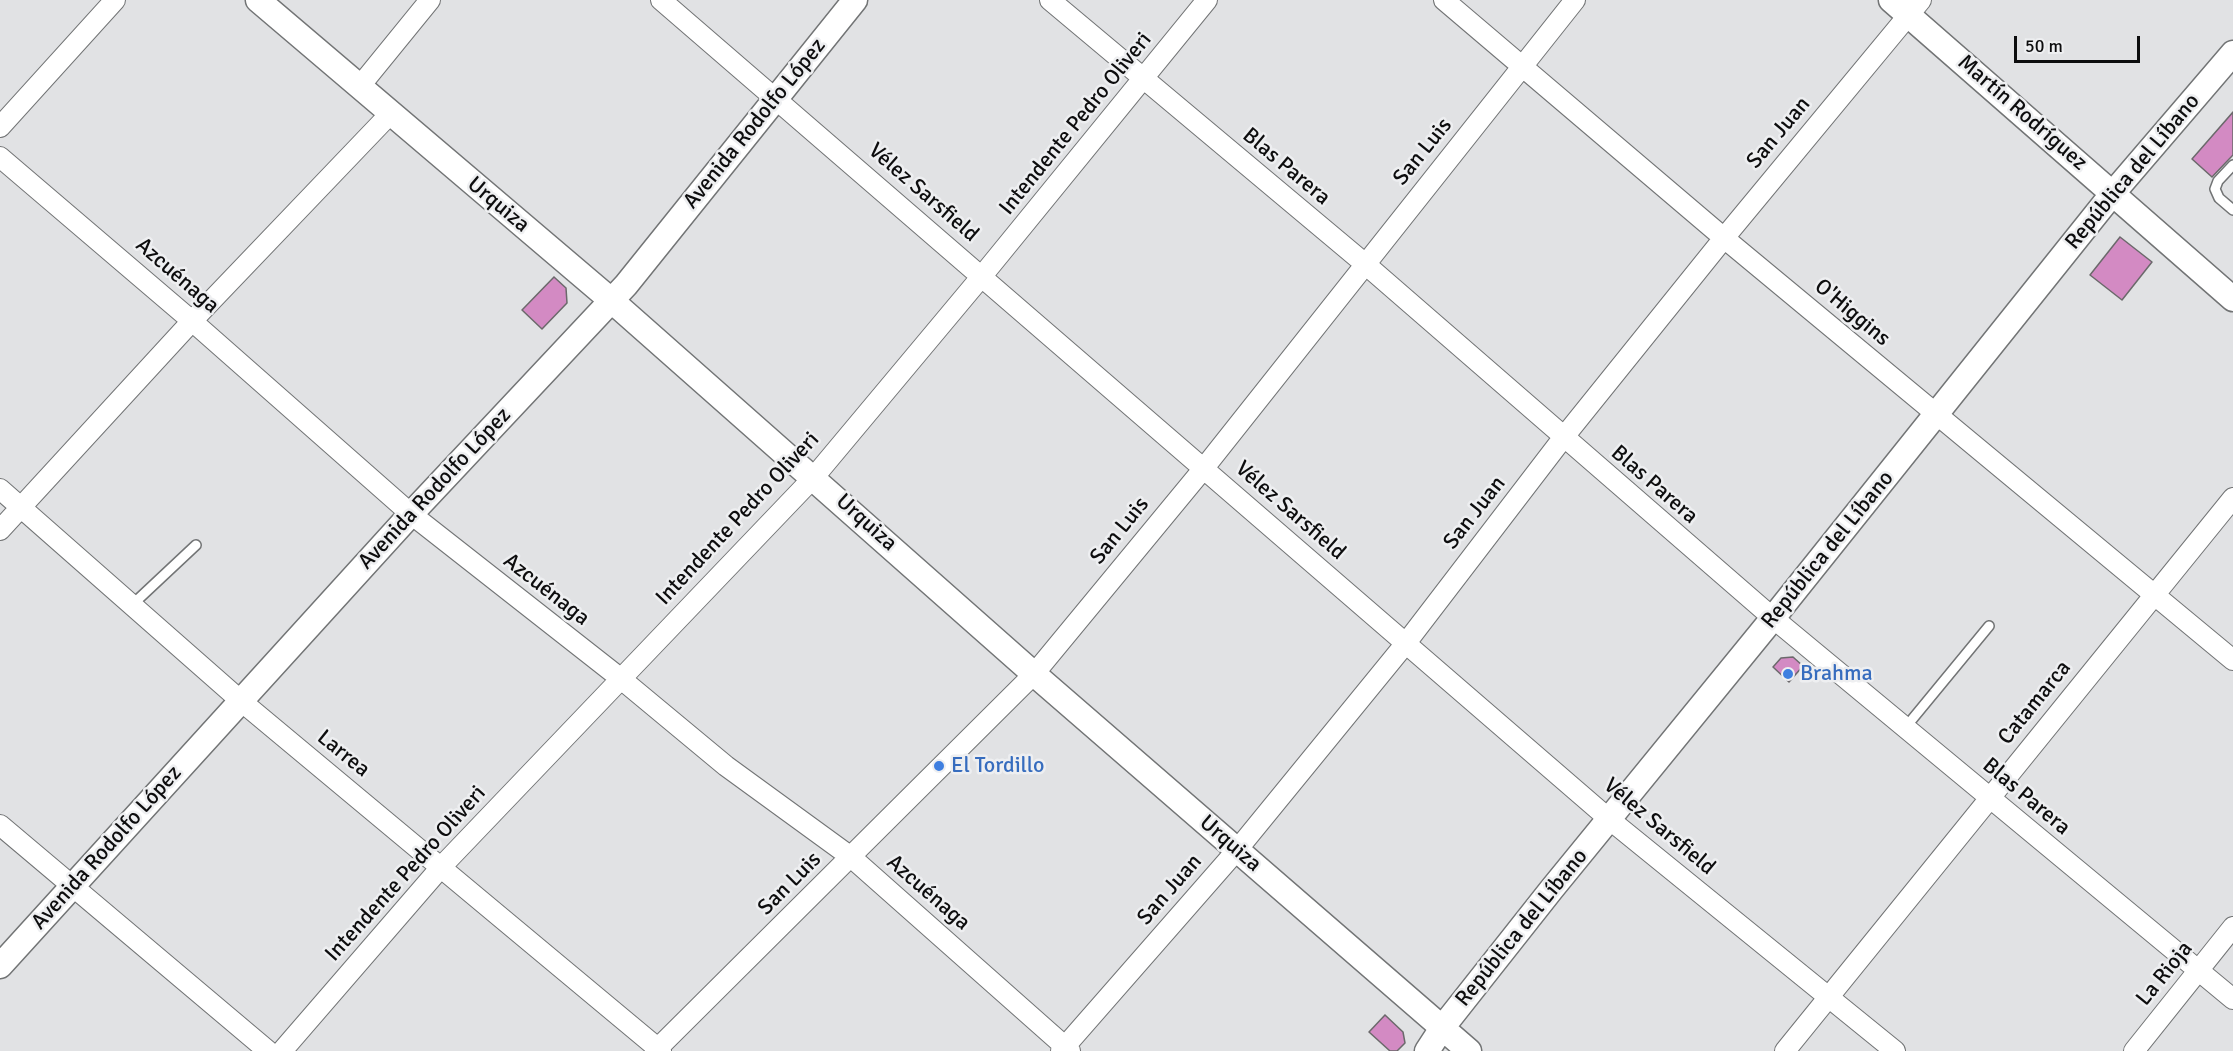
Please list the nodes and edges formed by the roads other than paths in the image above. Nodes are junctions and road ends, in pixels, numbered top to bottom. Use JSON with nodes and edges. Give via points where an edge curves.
{"nodes":[{"id":1,"x":115,"y":0,"type":"edge"},
{"id":2,"x":258,"y":0,"type":"edge"},
{"id":3,"x":430,"y":0,"type":"edge"},
{"id":4,"x":661,"y":0,"type":"edge"},
{"id":5,"x":855,"y":0,"type":"edge"},
{"id":6,"x":1050,"y":0,"type":"edge"},
{"id":7,"x":1207,"y":0,"type":"edge"},
{"id":8,"x":1444,"y":0,"type":"edge"},
{"id":9,"x":1575,"y":0,"type":"edge"},
{"id":10,"x":1907,"y":5,"type":"edge"},
{"id":11,"x":2233,"y":53,"type":"edge"},
{"id":12,"x":1522,"y":66,"type":"junction"},
{"id":13,"x":1143,"y":80,"type":"junction"},
{"id":14,"x":360,"y":86,"type":"junction"},
{"id":15,"x":775,"y":98,"type":"junction"},
{"id":16,"x":390,"y":114,"type":"junction"},
{"id":17,"x":0,"y":127,"type":"edge"},
{"id":18,"x":0,"y":158,"type":"edge"},
{"id":19,"x":2233,"y":165,"type":"edge"},
{"id":20,"x":2113,"y":193,"type":"junction"},
{"id":21,"x":2233,"y":210,"type":"edge"},
{"id":22,"x":1724,"y":238,"type":"junction"},
{"id":23,"x":1364,"y":263,"type":"junction"},
{"id":24,"x":982,"y":276,"type":"junction"},
{"id":25,"x":2233,"y":299,"type":"edge"},
{"id":26,"x":612,"y":301,"type":"junction"},
{"id":27,"x":192,"y":321,"type":"junction"},
{"id":28,"x":1936,"y":415,"type":"junction"},
{"id":29,"x":1563,"y":438,"type":"junction"},
{"id":30,"x":1204,"y":468,"type":"junction"},
{"id":31,"x":814,"y":477,"type":"junction"},
{"id":32,"x":0,"y":489,"type":"edge"},
{"id":33,"x":2233,"y":498,"type":"edge"},
{"id":34,"x":21,"y":507,"type":"junction"},
{"id":35,"x":411,"y":514,"type":"junction"},
{"id":36,"x":0,"y":530,"type":"edge"},
{"id":37,"x":196,"y":545,"type":"dead end"},
{"id":38,"x":2154,"y":596,"type":"junction"},
{"id":39,"x":132,"y":605,"type":"junction"},
{"id":40,"x":1773,"y":618,"type":"junction"},
{"id":41,"x":1989,"y":626,"type":"dead end"},
{"id":42,"x":1406,"y":643,"type":"junction"},
{"id":43,"x":2233,"y":660,"type":"edge"},
{"id":44,"x":1034,"y":674,"type":"junction"},
{"id":45,"x":620,"y":678,"type":"junction"},
{"id":46,"x":241,"y":701,"type":"junction"},
{"id":47,"x":1905,"y":728,"type":"junction"},
{"id":48,"x":1988,"y":797,"type":"junction"},
{"id":49,"x":1609,"y":819,"type":"junction"},
{"id":50,"x":0,"y":825,"type":"edge"},
{"id":51,"x":1237,"y":850,"type":"junction"},
{"id":52,"x":851,"y":857,"type":"junction"},
{"id":53,"x":442,"y":866,"type":"junction"},
{"id":54,"x":73,"y":888,"type":"junction"},
{"id":55,"x":2233,"y":927,"type":"edge"},
{"id":56,"x":0,"y":966,"type":"edge"},
{"id":57,"x":2198,"y":971,"type":"junction"},
{"id":58,"x":1828,"y":997,"type":"junction"},
{"id":59,"x":2233,"y":999,"type":"edge"},
{"id":60,"x":1442,"y":1028,"type":"junction"},
{"id":61,"x":658,"y":1050,"type":"edge"},
{"id":62,"x":1066,"y":1050,"type":"edge"},
{"id":63,"x":268,"y":1051,"type":"edge"},
{"id":64,"x":282,"y":1051,"type":"edge"},
{"id":65,"x":1427,"y":1051,"type":"edge"},
{"id":66,"x":1469,"y":1051,"type":"edge"},
{"id":67,"x":1785,"y":1051,"type":"edge"},
{"id":68,"x":1895,"y":1051,"type":"edge"},
{"id":69,"x":2134,"y":1051,"type":"edge"}],
"edges":[{"from":1,"to":17,"type":"street"},
{"from":2,"to":14,"type":"street","name":"Urquiza"},
{"from":3,"to":14,"type":"street"},
{"from":4,"to":15,"type":"street","name":"Vélez Sarsfield"},
{"from":5,"to":15,"type":"street","name":"Avenida Rodolfo López"},
{"from":6,"to":13,"type":"street","name":"Blas Parera"},
{"from":7,"to":13,"type":"street","name":"Intendente Pedro Oliveri"},
{"from":8,"to":12,"type":"street","name":"O'Higgins"},
{"from":9,"to":12,"type":"street","name":"San Luis"},
{"from":10,"to":20,"type":"street","name":"Martín Rodríguez"},
{"from":10,"to":22,"type":"street","name":"San Juan"},
{"from":11,"to":20,"type":"street","name":"República del Líbano"},
{"from":12,"to":22,"type":"street","name":"O'Higgins"},
{"from":12,"to":23,"type":"street","name":"San Luis"},
{"from":13,"to":23,"type":"street","name":"Blas Parera"},
{"from":13,"to":24,"type":"street","name":"Intendente Pedro Oliveri"},
{"from":14,"to":16,"type":"street","name":"Urquiza"},
{"from":15,"to":24,"type":"street","name":"Vélez Sarsfield"},
{"from":15,"to":26,"type":"street","name":"Avenida Rodolfo López"},
{"from":16,"to":26,"type":"street","name":"Urquiza"},
{"from":16,"to":27,"type":"street"},
{"from":18,"to":27,"type":"street","name":"Azcuénaga"},
{"from":19,"to":21,"type":"lane","via":[[2215,189]]},
{"from":20,"to":25,"type":"street","name":"Martín Rodríguez"},
{"from":20,"to":28,"type":"street","name":"República del Líbano"},
{"from":22,"to":28,"type":"street","name":"O'Higgins"},
{"from":22,"to":29,"type":"street","name":"San Juan"},
{"from":23,"to":29,"type":"street","name":"Blas Parera"},
{"from":23,"to":30,"type":"street","name":"San Luis"},
{"from":24,"to":30,"type":"street","name":"Vélez Sarsfield"},
{"from":24,"to":31,"type":"street","name":"Intendente Pedro Oliveri"},
{"from":26,"to":31,"type":"street","name":"Urquiza"},
{"from":26,"to":35,"type":"street","name":"Avenida Rodolfo López"},
{"from":27,"to":34,"type":"street"},
{"from":27,"to":35,"type":"street","name":"Azcuénaga"},
{"from":28,"to":38,"type":"street","name":"O'Higgins"},
{"from":28,"to":40,"type":"street","name":"República del Líbano"},
{"from":29,"to":40,"type":"street","name":"Blas Parera"},
{"from":29,"to":42,"type":"street","name":"San Juan"},
{"from":30,"to":42,"type":"street","name":"Vélez Sarsfield"},
{"from":30,"to":44,"type":"street","name":"San Luis"},
{"from":31,"to":44,"type":"street","name":"Urquiza"},
{"from":31,"to":45,"type":"street","name":"Intendente Pedro Oliveri"},
{"from":32,"to":34,"type":"street","name":"Larrea"},
{"from":33,"to":38,"type":"street","name":"Catamarca"},
{"from":34,"to":36,"type":"street"},
{"from":34,"to":39,"type":"street","name":"Larrea"},
{"from":35,"to":45,"type":"street","name":"Azcuénaga"},
{"from":35,"to":46,"type":"street","name":"Avenida Rodolfo López"},
{"from":37,"to":39,"type":"lane"},
{"from":38,"to":43,"type":"street","name":"O'Higgins"},
{"from":38,"to":48,"type":"street","name":"Catamarca"},
{"from":39,"to":46,"type":"street","name":"Larrea"},
{"from":40,"to":47,"type":"street","name":"Blas Parera"},
{"from":40,"to":49,"type":"street","name":"República del Líbano"},
{"from":41,"to":47,"type":"lane"},
{"from":42,"to":49,"type":"street","name":"Vélez Sarsfield"},
{"from":42,"to":51,"type":"street","name":"San Juan"},
{"from":44,"to":51,"type":"street","name":"Urquiza"},
{"from":44,"to":52,"type":"street","name":"San Luis"},
{"from":45,"to":52,"type":"street","name":"Azcuénaga","via":[[726,766]]},
{"from":45,"to":53,"type":"street","name":"Intendente Pedro Oliveri"},
{"from":46,"to":53,"type":"street","name":"Larrea"},
{"from":46,"to":54,"type":"street","name":"Avenida Rodolfo López"},
{"from":47,"to":48,"type":"street","name":"Blas Parera"},
{"from":48,"to":57,"type":"street","name":"Blas Parera"},
{"from":48,"to":58,"type":"street","name":"Catamarca"},
{"from":49,"to":58,"type":"street","name":"Vélez Sarsfield"},
{"from":49,"to":60,"type":"street","name":"República del Líbano"},
{"from":50,"to":54,"type":"street"},
{"from":51,"to":60,"type":"street","name":"Urquiza"},
{"from":51,"to":62,"type":"street","name":"San Juan"},
{"from":52,"to":61,"type":"street","name":"San Luis"},
{"from":52,"to":62,"type":"street","name":"Azcuénaga"},
{"from":53,"to":61,"type":"street","name":"Larrea"},
{"from":53,"to":64,"type":"street","name":"Intendente Pedro Oliveri"},
{"from":54,"to":56,"type":"street","name":"Avenida Rodolfo López"},
{"from":54,"to":63,"type":"street"},
{"from":55,"to":57,"type":"street","name":"La Rioja"},
{"from":57,"to":59,"type":"street","name":"Blas Parera"},
{"from":57,"to":69,"type":"street","name":"La Rioja"},
{"from":58,"to":67,"type":"street","name":"Catamarca"},
{"from":58,"to":68,"type":"street","name":"Vélez Sarsfield"},
{"from":60,"to":65,"type":"street","name":"República del Líbano"},
{"from":60,"to":66,"type":"street","name":"Urquiza"}]}
